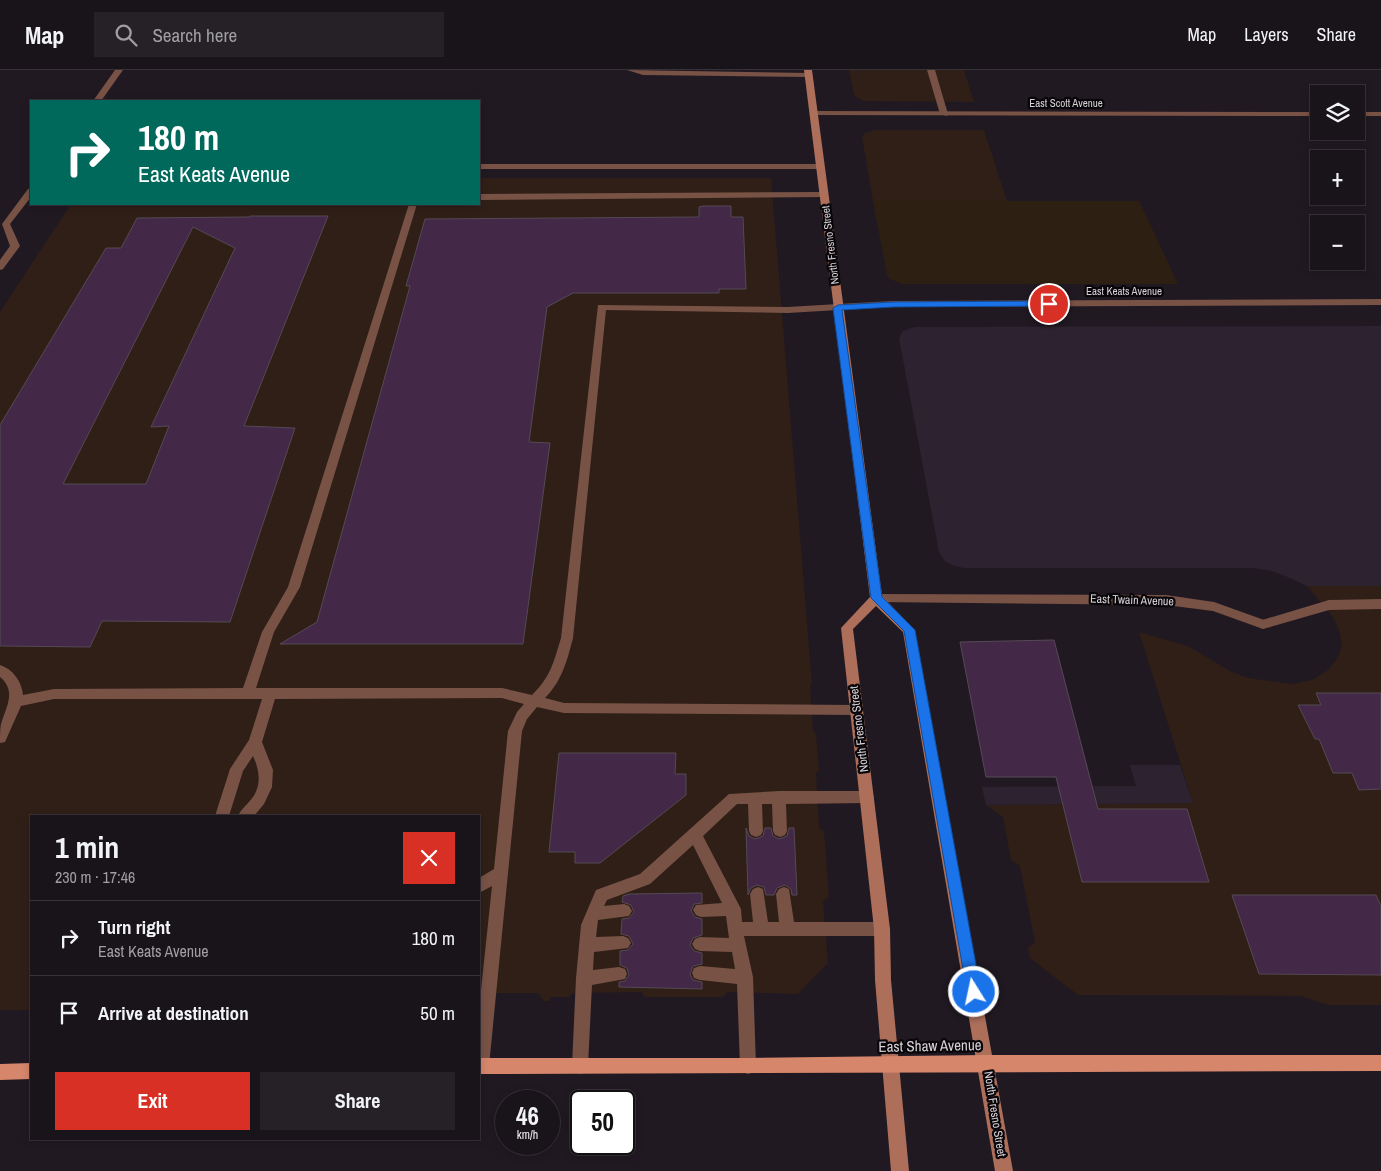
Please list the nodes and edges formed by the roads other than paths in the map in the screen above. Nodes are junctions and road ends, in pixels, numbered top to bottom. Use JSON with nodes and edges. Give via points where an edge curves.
{"nodes":[{"id":1,"x":119,"y":70,"type":"edge"},
{"id":2,"x":631,"y":70,"type":"edge"},
{"id":3,"x":931,"y":70,"type":"edge"},
{"id":4,"x":808,"y":72,"type":"edge"},
{"id":5,"x":98,"y":100,"type":"edge"},
{"id":6,"x":814,"y":113,"type":"junction"},
{"id":7,"x":944,"y":114,"type":"junction"},
{"id":8,"x":1310,"y":114,"type":"edge"},
{"id":9,"x":1365,"y":114,"type":"edge"},
{"id":10,"x":1381,"y":114,"type":"edge"},
{"id":11,"x":480,"y":167,"type":"edge"},
{"id":12,"x":821,"y":168,"type":"junction"},
{"id":13,"x":30,"y":192,"type":"edge"},
{"id":14,"x":824,"y":195,"type":"junction"},
{"id":15,"x":480,"y":196,"type":"edge"},
{"id":16,"x":414,"y":205,"type":"edge"},
{"id":17,"x":3,"y":224,"type":"edge"},
{"id":18,"x":0,"y":267,"type":"edge"},
{"id":19,"x":1381,"y":302,"type":"edge"},
{"id":20,"x":838,"y":308,"type":"junction"},
{"id":21,"x":876,"y":598,"type":"junction"},
{"id":22,"x":1381,"y":604,"type":"edge"},
{"id":23,"x":0,"y":670,"type":"edge"},
{"id":24,"x":248,"y":693,"type":"junction"},
{"id":25,"x":270,"y":693,"type":"junction"},
{"id":26,"x":534,"y":701,"type":"junction"},
{"id":27,"x":16,"y":702,"type":"junction"},
{"id":28,"x":856,"y":710,"type":"junction"},
{"id":29,"x":0,"y":738,"type":"edge"},
{"id":30,"x":255,"y":742,"type":"junction"},
{"id":31,"x":779,"y":797,"type":"junction"},
{"id":32,"x":867,"y":797,"type":"junction"},
{"id":33,"x":755,"y":798,"type":"junction"},
{"id":34,"x":222,"y":815,"type":"edge"},
{"id":35,"x":246,"y":815,"type":"edge"},
{"id":36,"x":756,"y":831,"type":"dead end"},
{"id":37,"x":780,"y":831,"type":"dead end"},
{"id":38,"x":695,"y":834,"type":"junction"},
{"id":39,"x":500,"y":872,"type":"junction"},
{"id":40,"x":480,"y":885,"type":"edge"},
{"id":41,"x":758,"y":894,"type":"dead end"},
{"id":42,"x":784,"y":894,"type":"dead end"},
{"id":43,"x":733,"y":909,"type":"junction"},
{"id":44,"x":701,"y":910,"type":"dead end"},
{"id":45,"x":624,"y":911,"type":"dead end"},
{"id":46,"x":593,"y":914,"type":"junction"},
{"id":47,"x":761,"y":928,"type":"junction"},
{"id":48,"x":787,"y":928,"type":"junction"},
{"id":49,"x":737,"y":929,"type":"junction"},
{"id":50,"x":882,"y":929,"type":"junction"},
{"id":51,"x":623,"y":943,"type":"dead end"},
{"id":52,"x":700,"y":944,"type":"dead end"},
{"id":53,"x":587,"y":945,"type":"junction"},
{"id":54,"x":738,"y":945,"type":"junction"},
{"id":55,"x":700,"y":973,"type":"dead end"},
{"id":56,"x":619,"y":974,"type":"dead end"},
{"id":57,"x":745,"y":977,"type":"junction"},
{"id":58,"x":584,"y":978,"type":"junction"},
{"id":59,"x":483,"y":987,"type":"edge"},
{"id":60,"x":986,"y":1063,"type":"junction"},
{"id":61,"x":1381,"y":1063,"type":"edge"},
{"id":62,"x":891,"y":1065,"type":"junction"},
{"id":63,"x":480,"y":1066,"type":"edge"},
{"id":64,"x":580,"y":1066,"type":"junction"},
{"id":65,"x":748,"y":1066,"type":"junction"},
{"id":66,"x":30,"y":1071,"type":"edge"},
{"id":67,"x":0,"y":1072,"type":"edge"},
{"id":68,"x":900,"y":1171,"type":"edge"},
{"id":69,"x":1004,"y":1171,"type":"edge"}],
"edges":[{"from":1,"to":5,"type":"street"},
{"from":2,"to":4,"type":"street","via":[[643,74]]},
{"from":3,"to":7,"type":"street"},
{"from":4,"to":6,"type":"main road","name":"North Fresno Street"},
{"from":6,"to":7,"type":"street","name":"East Scott Avenue"},
{"from":6,"to":12,"type":"main road","name":"North Fresno Street"},
{"from":7,"to":8,"type":"street","name":"East Scott Avenue"},
{"from":9,"to":10,"type":"street"},
{"from":11,"to":12,"type":"street"},
{"from":12,"to":14,"type":"main road","name":"North Fresno Street"},
{"from":13,"to":17,"type":"street"},
{"from":14,"to":15,"type":"street"},
{"from":14,"to":20,"type":"main road","name":"North Fresno Street"},
{"from":16,"to":24,"type":"street","via":[[294,587],[268,632]]},
{"from":17,"to":18,"type":"street","via":[[15,246]]},
{"from":19,"to":20,"type":"street","name":"East Keats Avenue","via":[[893,304]]},
{"from":20,"to":21,"type":"main road","name":"North Fresno Street"},
{"from":20,"to":26,"type":"street","name":"East Keats Avenue","via":[[601,307],[567,638],[550,685]]},
{"from":21,"to":22,"type":"street","name":"East Twain Avenue","via":[[1166,600],[1214,607],[1263,624],[1329,605]]},
{"from":21,"to":28,"type":"main road","name":"North Fresno Street","via":[[847,628]]},
{"from":21,"to":60,"type":"main road","name":"North Fresno Street","via":[[909,630]]},
{"from":23,"to":27,"type":"street","via":[[10,676],[16,687]]},
{"from":24,"to":25,"type":"street"},
{"from":24,"to":27,"type":"street","via":[[54,694]]},
{"from":25,"to":26,"type":"street","via":[[502,693]]},
{"from":25,"to":30,"type":"street"},
{"from":26,"to":28,"type":"street","via":[[564,708]]},
{"from":26,"to":39,"type":"street","via":[[515,731]]},
{"from":27,"to":29,"type":"street"},
{"from":28,"to":32,"type":"main road","name":"North Fresno Street"},
{"from":30,"to":34,"type":"street","via":[[237,769]]},
{"from":30,"to":35,"type":"street","via":[[266,770],[264,787],[259,800]]},
{"from":31,"to":32,"type":"street"},
{"from":31,"to":33,"type":"street"},
{"from":31,"to":37,"type":"street"},
{"from":32,"to":50,"type":"main road","name":"North Fresno Street"},
{"from":33,"to":36,"type":"street"},
{"from":33,"to":38,"type":"street","via":[[734,798]]},
{"from":38,"to":43,"type":"street"},
{"from":38,"to":46,"type":"street","via":[[645,879],[601,895]]},
{"from":39,"to":40,"type":"street"},
{"from":39,"to":59,"type":"street"},
{"from":41,"to":47,"type":"street"},
{"from":42,"to":48,"type":"street"},
{"from":43,"to":44,"type":"street"},
{"from":43,"to":49,"type":"street"},
{"from":45,"to":46,"type":"street"},
{"from":46,"to":53,"type":"street"},
{"from":47,"to":48,"type":"street"},
{"from":47,"to":49,"type":"street"},
{"from":48,"to":50,"type":"street"},
{"from":49,"to":54,"type":"street"},
{"from":50,"to":62,"type":"main road","name":"North Fresno Street"},
{"from":51,"to":53,"type":"street"},
{"from":52,"to":54,"type":"street"},
{"from":53,"to":58,"type":"street"},
{"from":54,"to":57,"type":"street"},
{"from":55,"to":57,"type":"street"},
{"from":56,"to":58,"type":"street"},
{"from":57,"to":65,"type":"street"},
{"from":58,"to":64,"type":"street"},
{"from":59,"to":63,"type":"street"},
{"from":60,"to":61,"type":"main road","name":"East Shaw Avenue"},
{"from":60,"to":62,"type":"main road","name":"East Shaw Avenue"},
{"from":60,"to":69,"type":"main road","name":"North Fresno Street"},
{"from":62,"to":65,"type":"main road","name":"East Shaw Avenue"},
{"from":62,"to":68,"type":"main road","name":"North Fresno Street"},
{"from":63,"to":64,"type":"main road","name":"East Shaw Avenue"},
{"from":64,"to":65,"type":"main road","name":"East Shaw Avenue"},
{"from":66,"to":67,"type":"main road"}]}
